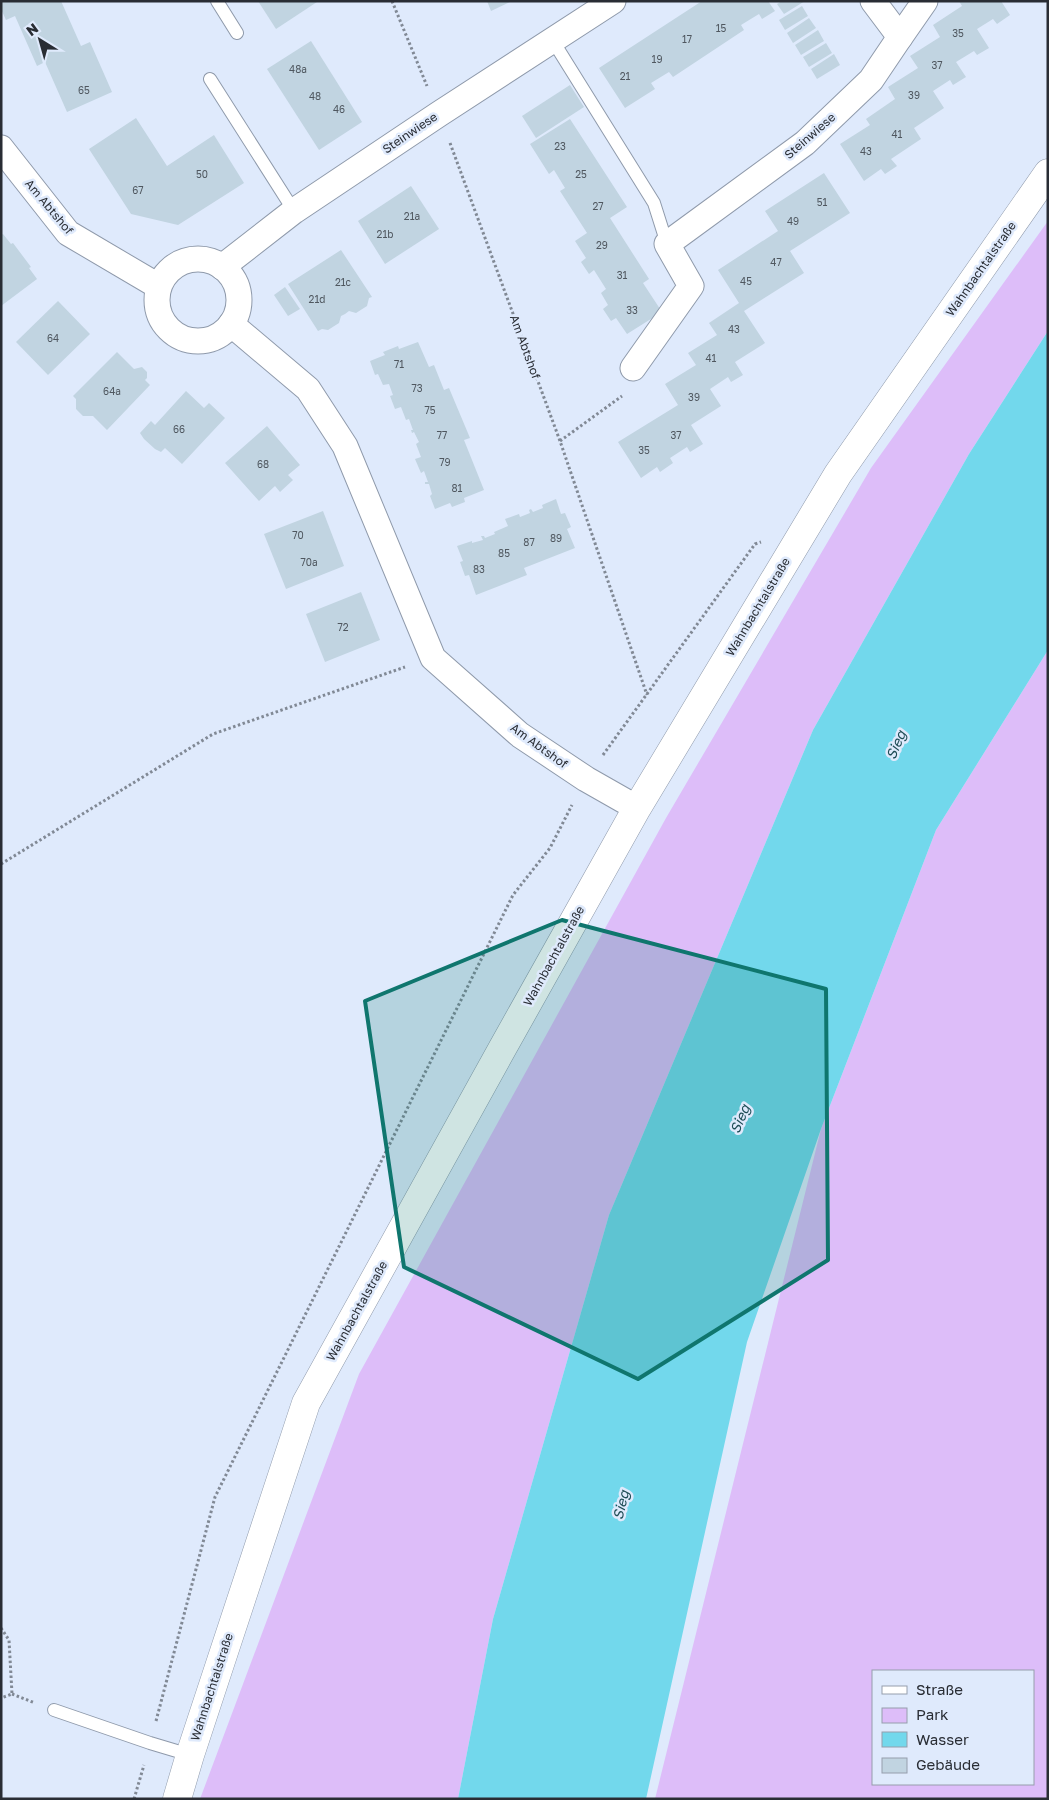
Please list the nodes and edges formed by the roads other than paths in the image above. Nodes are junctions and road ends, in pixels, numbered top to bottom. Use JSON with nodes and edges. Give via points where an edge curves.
{"nodes":[{"id":1,"x":217,"y":1,"type":"edge"},
{"id":2,"x":613,"y":1,"type":"edge"},
{"id":3,"x":873,"y":1,"type":"edge"},
{"id":4,"x":924,"y":1,"type":"edge"},
{"id":5,"x":237,"y":33,"type":"dead end"},
{"id":6,"x":900,"y":37,"type":"junction"},
{"id":7,"x":553,"y":40,"type":"junction"},
{"id":8,"x":210,"y":79,"type":"dead end"},
{"id":9,"x":1,"y":148,"type":"edge"},
{"id":10,"x":1048,"y":173,"type":"edge"},
{"id":11,"x":294,"y":211,"type":"junction"},
{"id":12,"x":666,"y":244,"type":"junction"},
{"id":13,"x":222,"y":267,"type":"junction"},
{"id":14,"x":158,"y":286,"type":"junction"},
{"id":15,"x":231,"y":324,"type":"junction"},
{"id":16,"x":633,"y":368,"type":"road end"},
{"id":17,"x":637,"y":808,"type":"junction"},
{"id":18,"x":54,"y":1710,"type":"dead end"},
{"id":19,"x":190,"y":1754,"type":"junction"},
{"id":20,"x":178,"y":1799,"type":"edge"}],
"edges":[{"from":1,"to":5,"type":"lane"},
{"from":2,"to":7,"type":"street","name":"Steinwiese"},
{"from":3,"to":6,"type":"street"},
{"from":4,"to":6,"type":"street","name":"Steinwiese"},
{"from":6,"to":12,"type":"street","name":"Steinwiese","via":[[871,80],[805,143]]},
{"from":7,"to":11,"type":"street","name":"Steinwiese"},
{"from":7,"to":12,"type":"lane","via":[[654,203]]},
{"from":8,"to":11,"type":"lane"},
{"from":9,"to":14,"type":"street","name":"Am Abtshof","via":[[68,234]]},
{"from":10,"to":17,"type":"main road","name":"Wahnbachtalstraße","via":[[838,474]]},
{"from":11,"to":13,"type":"street","name":"Steinwiese"},
{"from":12,"to":16,"type":"street","via":[[691,286]]},
{"from":13,"to":14,"type":"street","via":[[209,260],[181,262]]},
{"from":13,"to":15,"type":"street","via":[[235,283],[239,297]]},
{"from":14,"to":15,"type":"street","via":[[156,296],[162,320],[173,332],[186,339],[214,338]]},
{"from":15,"to":17,"type":"street","name":"Am Abtshof","via":[[308,389],[345,446],[433,658],[520,735]]},
{"from":17,"to":19,"type":"main road","name":"Wahnbachtalstraße","via":[[306,1403]]},
{"from":18,"to":19,"type":"lane"},
{"from":19,"to":20,"type":"main road","name":"Wahnbachtalstraße"}]}
